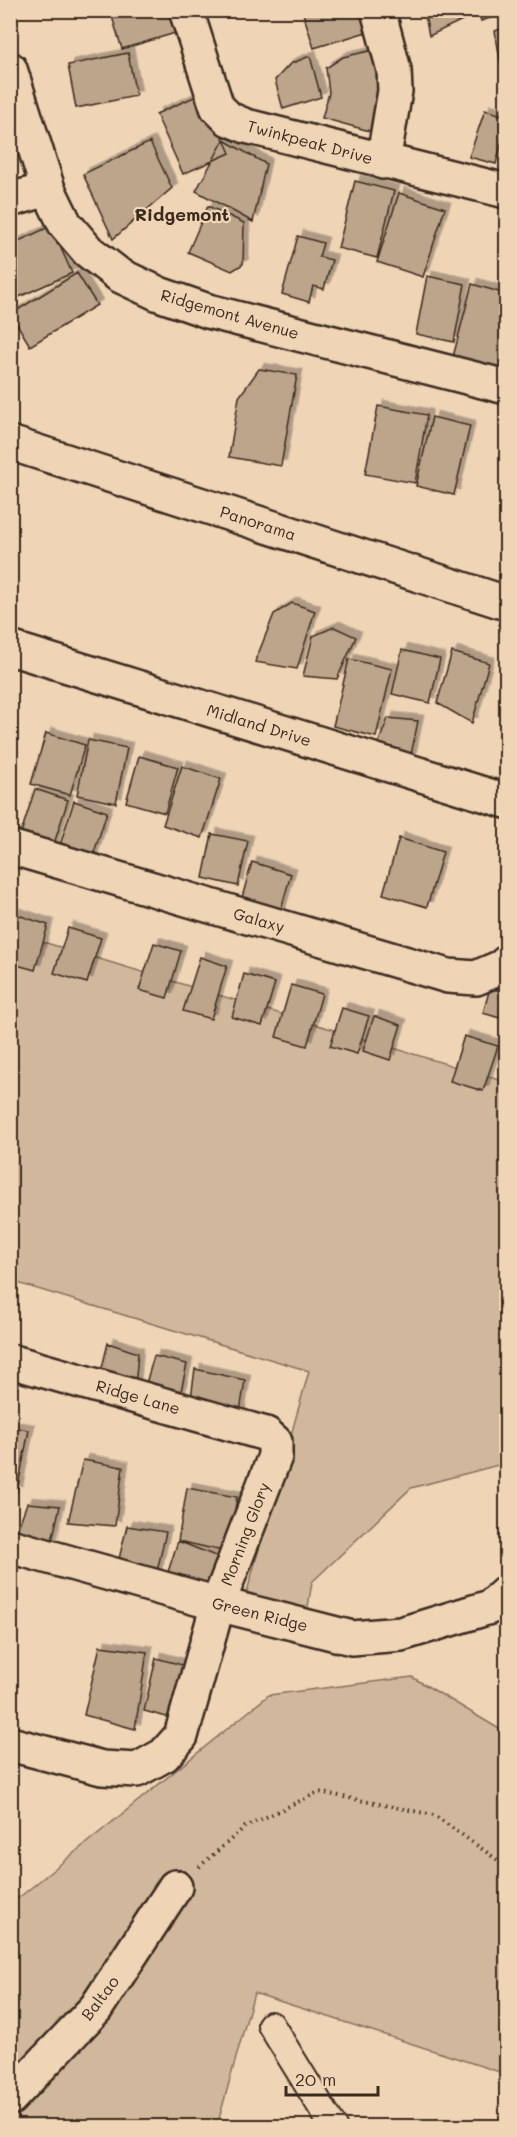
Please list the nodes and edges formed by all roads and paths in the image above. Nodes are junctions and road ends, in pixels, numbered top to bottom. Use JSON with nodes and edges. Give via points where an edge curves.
{"nodes":[{"id":1,"x":186,"y":10,"type":"edge"},
{"id":2,"x":378,"y":10,"type":"edge"},
{"id":3,"x":10,"y":69,"type":"edge"},
{"id":4,"x":383,"y":162,"type":"junction"},
{"id":5,"x":48,"y":189,"type":"junction"},
{"id":6,"x":507,"y":191,"type":"edge"},
{"id":7,"x":10,"y":200,"type":"edge"},
{"id":8,"x":507,"y":387,"type":"edge"},
{"id":9,"x":10,"y":443,"type":"edge"},
{"id":10,"x":507,"y":603,"type":"edge"},
{"id":11,"x":10,"y":648,"type":"edge"},
{"id":12,"x":507,"y":801,"type":"edge"},
{"id":13,"x":10,"y":847,"type":"edge"},
{"id":14,"x":507,"y":963,"type":"edge"},
{"id":15,"x":10,"y":1361,"type":"edge"},
{"id":16,"x":266,"y":1434,"type":"joint"},
{"id":17,"x":10,"y":1546,"type":"edge"},
{"id":18,"x":218,"y":1604,"type":"junction"},
{"id":19,"x":501,"y":1605,"type":"edge"},
{"id":20,"x":10,"y":1744,"type":"edge"},
{"id":21,"x":507,"y":1866,"type":"edge"},
{"id":22,"x":175,"y":1887,"type":"joint"},
{"id":23,"x":271,"y":2025,"type":"dead end"},
{"id":24,"x":10,"y":2098,"type":"edge"},
{"id":25,"x":333,"y":2127,"type":"edge"}],
"edges":[{"from":1,"to":4,"type":"street","name":"Twinkpeak Drive","via":[[217,107],[229,118],[246,126]]},
{"from":2,"to":4,"type":"street","via":[[394,70],[395,92]]},
{"from":3,"to":5,"type":"street","name":"Ridgemont Avenue"},
{"from":4,"to":6,"type":"street","name":"Twinkpeak Drive"},
{"from":5,"to":7,"type":"street"},
{"from":5,"to":8,"type":"street","name":"Ridgemont Avenue","via":[[65,224],[88,251],[119,276],[159,294]]},
{"from":9,"to":10,"type":"street","name":"Panorama"},
{"from":11,"to":12,"type":"street","name":"Midland Drive"},
{"from":13,"to":14,"type":"street","name":"Galaxy","via":[[448,976],[476,978]]},
{"from":15,"to":16,"type":"street","name":"Ridge Lane"},
{"from":16,"to":18,"type":"street","name":"Morning Glory","via":[[275,1442],[275,1456]]},
{"from":17,"to":18,"type":"street","name":"Green Ridge"},
{"from":18,"to":19,"type":"street","name":"Green Ridge","via":[[352,1638],[401,1634]]},
{"from":18,"to":20,"type":"street","name":"Morning Glory","via":[[181,1736],[164,1755],[137,1770],[102,1768]]},
{"from":21,"to":22,"type":"path","via":[[434,1815],[319,1792],[245,1827]]},
{"from":22,"to":24,"type":"street","name":"Baltao","via":[[96,2008]]},
{"from":23,"to":25,"type":"street"}]}
